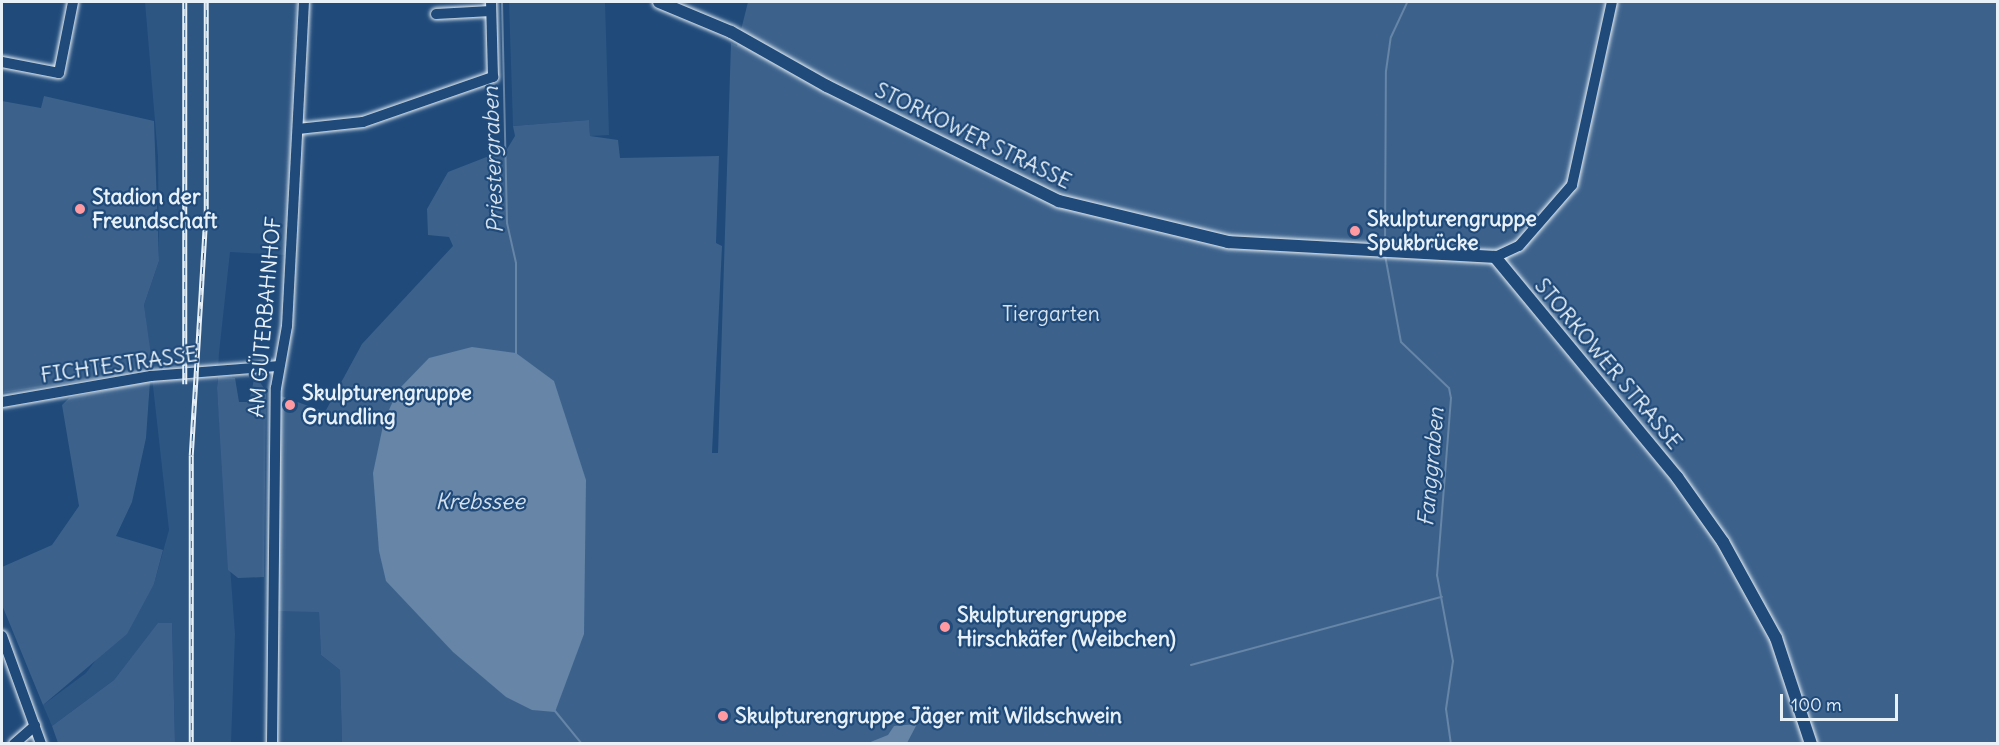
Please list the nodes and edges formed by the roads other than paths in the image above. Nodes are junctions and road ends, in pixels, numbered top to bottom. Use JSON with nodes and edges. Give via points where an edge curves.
{"nodes":[{"id":1,"x":73,"y":2,"type":"edge"},
{"id":2,"x":304,"y":2,"type":"edge"},
{"id":3,"x":659,"y":2,"type":"edge"},
{"id":4,"x":1612,"y":2,"type":"edge"},
{"id":5,"x":491,"y":6,"type":"edge"},
{"id":6,"x":683,"y":6,"type":"edge"},
{"id":7,"x":436,"y":14,"type":"dead end"},
{"id":8,"x":2,"y":62,"type":"edge"},
{"id":9,"x":298,"y":129,"type":"junction"},
{"id":10,"x":1496,"y":257,"type":"junction"},
{"id":11,"x":277,"y":366,"type":"junction"},
{"id":12,"x":2,"y":402,"type":"edge"},
{"id":13,"x":2,"y":636,"type":"edge"},
{"id":14,"x":35,"y":726,"type":"junction"},
{"id":15,"x":14,"y":744,"type":"edge"},
{"id":16,"x":41,"y":744,"type":"edge"},
{"id":17,"x":272,"y":744,"type":"edge"},
{"id":18,"x":1810,"y":744,"type":"edge"}],
"edges":[{"from":1,"to":8,"type":"street","via":[[59,73]]},
{"from":2,"to":9,"type":"street","name":"AM GÜTERBAHNHOF"},
{"from":3,"to":6,"type":"main road","name":"STORKOWER STRASSE"},
{"from":4,"to":10,"type":"street","via":[[1572,185],[1519,246]]},
{"from":5,"to":7,"type":"street"},
{"from":5,"to":9,"type":"street","via":[[493,77],[363,122]]},
{"from":6,"to":10,"type":"main road","name":"STORKOWER STRASSE","via":[[1059,201],[1228,242]]},
{"from":9,"to":11,"type":"street","name":"AM GÜTERBAHNHOF","via":[[286,326]]},
{"from":10,"to":18,"type":"main road","name":"STORKOWER STRASSE","via":[[1677,477],[1723,542],[1776,638]]},
{"from":11,"to":12,"type":"street","name":"FICHTESTRASSE","via":[[151,376]]},
{"from":11,"to":17,"type":"street","name":"AM GÜTERBAHNHOF"},
{"from":13,"to":14,"type":"street"},
{"from":14,"to":15,"type":"street"},
{"from":14,"to":16,"type":"street"}]}
